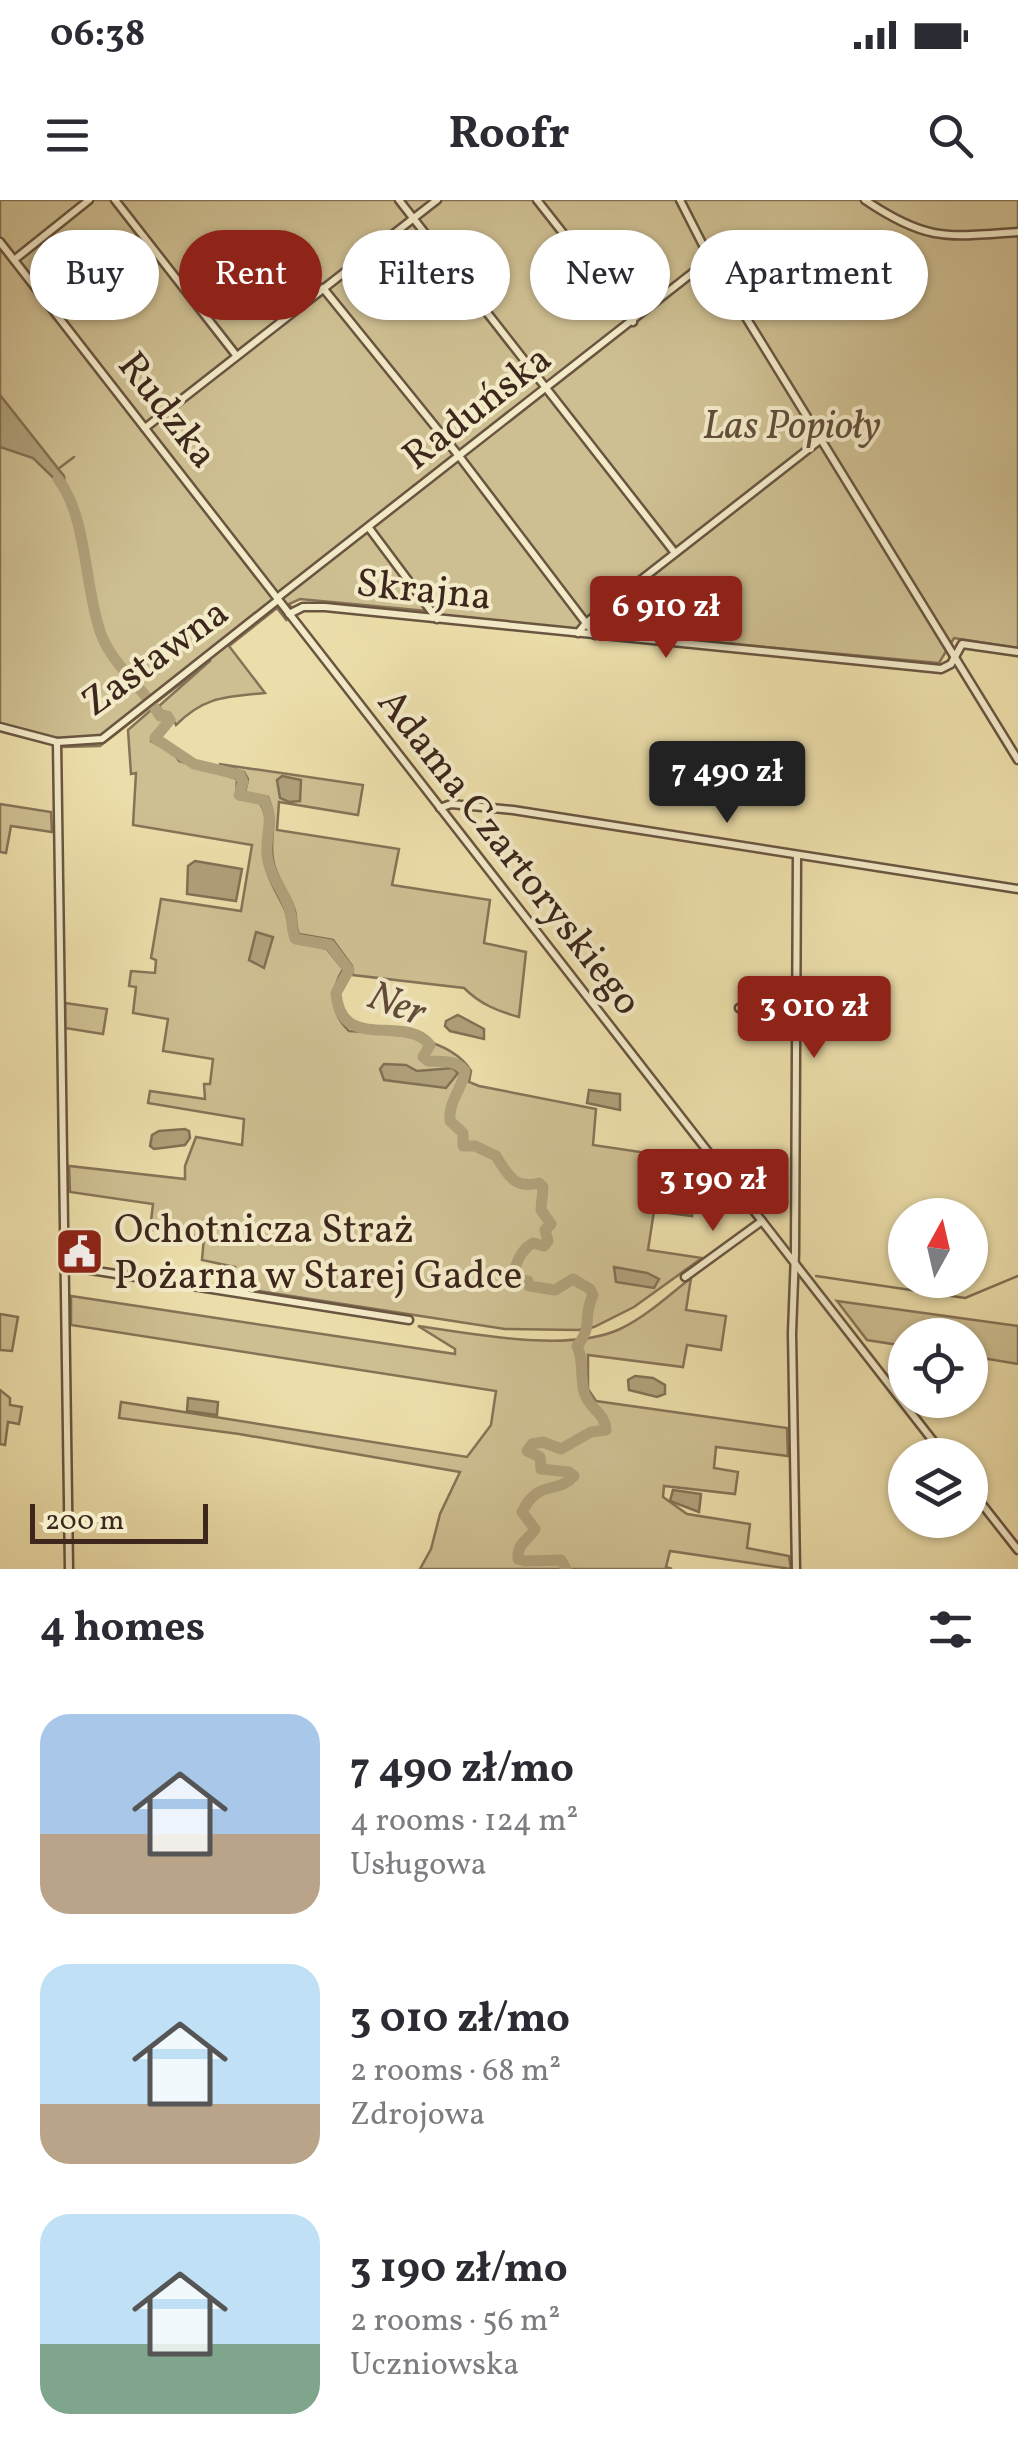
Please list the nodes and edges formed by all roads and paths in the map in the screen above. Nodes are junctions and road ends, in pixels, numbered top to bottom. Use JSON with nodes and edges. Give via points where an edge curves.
{"nodes":[{"id":1,"x":90,"y":200,"type":"edge"},
{"id":2,"x":114,"y":200,"type":"edge"},
{"id":3,"x":399,"y":200,"type":"edge"},
{"id":4,"x":437,"y":200,"type":"edge"},
{"id":5,"x":536,"y":200,"type":"edge"},
{"id":6,"x":680,"y":200,"type":"edge"},
{"id":7,"x":866,"y":200,"type":"edge"},
{"id":8,"x":413,"y":218,"type":"junction"},
{"id":9,"x":695,"y":230,"type":"edge"},
{"id":10,"x":1018,"y":232,"type":"edge"},
{"id":11,"x":0,"y":242,"type":"edge"},
{"id":12,"x":14,"y":260,"type":"junction"},
{"id":13,"x":690,"y":275,"type":"edge"},
{"id":14,"x":323,"y":288,"type":"junction"},
{"id":15,"x":747,"y":320,"type":"edge"},
{"id":16,"x":633,"y":322,"type":"junction"},
{"id":17,"x":236,"y":355,"type":"junction"},
{"id":18,"x":546,"y":388,"type":"junction"},
{"id":19,"x":145,"y":428,"type":"junction"},
{"id":20,"x":820,"y":440,"type":"junction"},
{"id":21,"x":458,"y":456,"type":"junction"},
{"id":22,"x":369,"y":528,"type":"junction"},
{"id":23,"x":675,"y":553,"type":"junction"},
{"id":24,"x":278,"y":599,"type":"junction"},
{"id":25,"x":289,"y":614,"type":"junction"},
{"id":26,"x":437,"y":619,"type":"junction"},
{"id":27,"x":587,"y":622,"type":"junction"},
{"id":28,"x":578,"y":634,"type":"junction"},
{"id":29,"x":596,"y":636,"type":"junction"},
{"id":30,"x":1018,"y":652,"type":"edge"},
{"id":31,"x":953,"y":656,"type":"junction"},
{"id":32,"x":0,"y":727,"type":"edge"},
{"id":33,"x":56,"y":742,"type":"junction"},
{"id":34,"x":1017,"y":760,"type":"edge"},
{"id":35,"x":440,"y":808,"type":"junction"},
{"id":36,"x":796,"y":856,"type":"junction"},
{"id":37,"x":1018,"y":889,"type":"edge"},
{"id":38,"x":739,"y":1008,"type":"dead end"},
{"id":39,"x":796,"y":1016,"type":"junction"},
{"id":40,"x":762,"y":1221,"type":"junction"},
{"id":41,"x":794,"y":1262,"type":"junction"},
{"id":42,"x":64,"y":1266,"type":"junction"},
{"id":43,"x":686,"y":1277,"type":"dead end"},
{"id":44,"x":409,"y":1320,"type":"dead end"},
{"id":45,"x":931,"y":1438,"type":"edge"},
{"id":46,"x":988,"y":1512,"type":"edge"},
{"id":47,"x":1018,"y":1550,"type":"edge"},
{"id":48,"x":69,"y":1569,"type":"edge"},
{"id":49,"x":796,"y":1569,"type":"edge"}],
"edges":[{"from":1,"to":12,"type":"street"},
{"from":2,"to":17,"type":"street"},
{"from":3,"to":8,"type":"street"},
{"from":4,"to":8,"type":"street"},
{"from":5,"to":16,"type":"street"},
{"from":6,"to":9,"type":"street"},
{"from":7,"to":10,"type":"street","via":[[923,232],[974,238]]},
{"from":8,"to":14,"type":"street"},
{"from":8,"to":18,"type":"street"},
{"from":11,"to":12,"type":"street","name":"Rudzka"},
{"from":12,"to":19,"type":"street","name":"Rudzka"},
{"from":13,"to":16,"type":"street","name":"Raduńska"},
{"from":14,"to":17,"type":"street"},
{"from":14,"to":21,"type":"street"},
{"from":15,"to":20,"type":"street"},
{"from":16,"to":18,"type":"street","name":"Raduńska"},
{"from":17,"to":19,"type":"street"},
{"from":18,"to":21,"type":"street","name":"Raduńska"},
{"from":18,"to":23,"type":"street"},
{"from":19,"to":24,"type":"street","name":"Rudzka"},
{"from":20,"to":23,"type":"street"},
{"from":20,"to":31,"type":"street"},
{"from":21,"to":22,"type":"street","name":"Raduńska"},
{"from":21,"to":27,"type":"street"},
{"from":22,"to":24,"type":"street","name":"Raduńska"},
{"from":22,"to":26,"type":"street"},
{"from":23,"to":27,"type":"street"},
{"from":24,"to":25,"type":"street","name":"Rudzka"},
{"from":24,"to":33,"type":"street","name":"Zastawna","via":[[102,739]]},
{"from":25,"to":26,"type":"street","name":"Skrajna","via":[[313,607]]},
{"from":25,"to":35,"type":"street","name":"Adama Czartoryskiego"},
{"from":26,"to":28,"type":"street","name":"Skrajna"},
{"from":27,"to":28,"type":"street"},
{"from":27,"to":29,"type":"street"},
{"from":28,"to":29,"type":"street","name":"Skrajna"},
{"from":29,"to":31,"type":"street","name":"Skrajna","via":[[942,669]]},
{"from":30,"to":31,"type":"street","name":"Skrajna","via":[[962,644]]},
{"from":31,"to":34,"type":"street"},
{"from":32,"to":33,"type":"street","name":"Zastawna"},
{"from":33,"to":42,"type":"street"},
{"from":35,"to":36,"type":"street","via":[[512,810]]},
{"from":35,"to":40,"type":"street","name":"Adama Czartoryskiego"},
{"from":36,"to":37,"type":"street"},
{"from":36,"to":39,"type":"street"},
{"from":38,"to":39,"type":"street"},
{"from":39,"to":41,"type":"street"},
{"from":40,"to":41,"type":"street","name":"Adama Czartoryskiego"},
{"from":40,"to":43,"type":"street"},
{"from":41,"to":45,"type":"street","name":"Adama Czartoryskiego"},
{"from":41,"to":49,"type":"street"},
{"from":42,"to":44,"type":"street"},
{"from":42,"to":48,"type":"street"},
{"from":46,"to":47,"type":"street"}]}
